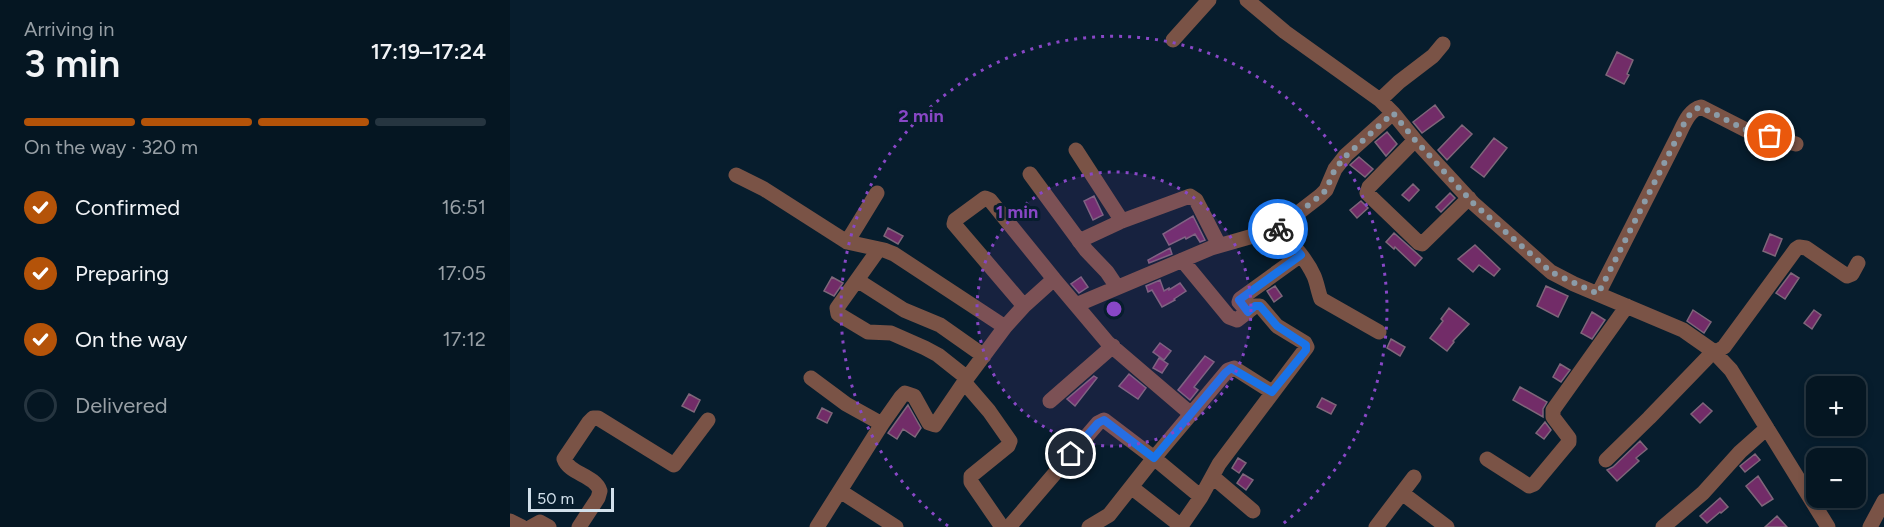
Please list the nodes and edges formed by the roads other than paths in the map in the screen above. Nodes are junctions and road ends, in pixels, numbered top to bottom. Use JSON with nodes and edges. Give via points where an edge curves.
{"nodes":[{"id":1,"x":1209,"y":0,"type":"edge"},
{"id":2,"x":1247,"y":0,"type":"edge"},
{"id":3,"x":1173,"y":40,"type":"dead end"},
{"id":4,"x":1443,"y":44,"type":"dead end"},
{"id":5,"x":1380,"y":100,"type":"junction"},
{"id":6,"x":1393,"y":113,"type":"junction"},
{"id":7,"x":1415,"y":140,"type":"junction"},
{"id":8,"x":1796,"y":144,"type":"dead end"},
{"id":9,"x":1076,"y":150,"type":"dead end"},
{"id":10,"x":1030,"y":174,"type":"dead end"},
{"id":11,"x":736,"y":175,"type":"dead end"},
{"id":12,"x":877,"y":193,"type":"dead end"},
{"id":13,"x":1469,"y":198,"type":"junction"},
{"id":14,"x":1122,"y":221,"type":"junction"},
{"id":15,"x":1275,"y":226,"type":"junction"},
{"id":16,"x":1079,"y":241,"type":"junction"},
{"id":17,"x":847,"y":242,"type":"junction"},
{"id":18,"x":1219,"y":245,"type":"junction"},
{"id":19,"x":879,"y":249,"type":"junction"},
{"id":20,"x":1301,"y":255,"type":"junction"},
{"id":21,"x":1182,"y":260,"type":"junction"},
{"id":22,"x":1858,"y":263,"type":"dead end"},
{"id":23,"x":1054,"y":279,"type":"junction"},
{"id":24,"x":857,"y":280,"type":"junction"},
{"id":25,"x":1117,"y":287,"type":"junction"},
{"id":26,"x":1598,"y":294,"type":"junction"},
{"id":27,"x":1076,"y":305,"type":"junction"},
{"id":28,"x":1024,"y":306,"type":"junction"},
{"id":29,"x":1627,"y":306,"type":"junction"},
{"id":30,"x":1248,"y":312,"type":"junction"},
{"id":31,"x":1005,"y":327,"type":"junction"},
{"id":32,"x":1379,"y":332,"type":"dead end"},
{"id":33,"x":1113,"y":346,"type":"junction"},
{"id":34,"x":1716,"y":353,"type":"junction"},
{"id":35,"x":984,"y":356,"type":"junction"},
{"id":36,"x":811,"y":378,"type":"dead end"},
{"id":37,"x":965,"y":380,"type":"junction"},
{"id":38,"x":1272,"y":392,"type":"junction"},
{"id":39,"x":1050,"y":401,"type":"dead end"},
{"id":40,"x":1191,"y":414,"type":"junction"},
{"id":41,"x":708,"y":420,"type":"dead end"},
{"id":42,"x":882,"y":424,"type":"junction"},
{"id":43,"x":1767,"y":428,"type":"junction"},
{"id":44,"x":1154,"y":458,"type":"junction"},
{"id":45,"x":1487,"y":459,"type":"dead end"},
{"id":46,"x":1606,"y":460,"type":"dead end"},
{"id":47,"x":1213,"y":477,"type":"junction"},
{"id":48,"x":1414,"y":477,"type":"dead end"},
{"id":49,"x":1131,"y":487,"type":"junction"},
{"id":50,"x":840,"y":491,"type":"junction"},
{"id":51,"x":1402,"y":493,"type":"junction"},
{"id":52,"x":1201,"y":497,"type":"junction"},
{"id":53,"x":1884,"y":501,"type":"edge"},
{"id":54,"x":1253,"y":511,"type":"dead end"},
{"id":55,"x":510,"y":521,"type":"edge"},
{"id":56,"x":1182,"y":526,"type":"edge"},
{"id":57,"x":522,"y":527,"type":"edge"},
{"id":58,"x":531,"y":527,"type":"edge"},
{"id":59,"x":549,"y":527,"type":"edge"},
{"id":60,"x":579,"y":527,"type":"edge"},
{"id":61,"x":817,"y":527,"type":"edge"},
{"id":62,"x":896,"y":527,"type":"edge"},
{"id":63,"x":1002,"y":527,"type":"edge"},
{"id":64,"x":1009,"y":527,"type":"edge"},
{"id":65,"x":1089,"y":527,"type":"edge"},
{"id":66,"x":1376,"y":527,"type":"edge"},
{"id":67,"x":1447,"y":527,"type":"edge"},
{"id":68,"x":1663,"y":527,"type":"edge"},
{"id":69,"x":1828,"y":527,"type":"edge"},
{"id":70,"x":1870,"y":527,"type":"edge"}],
"edges":[{"from":1,"to":3,"type":"street"},
{"from":2,"to":5,"type":"street"},
{"from":4,"to":5,"type":"street"},
{"from":5,"to":6,"type":"street"},
{"from":6,"to":7,"type":"street"},
{"from":6,"to":15,"type":"street","via":[[1346,156],[1320,196]]},
{"from":7,"to":13,"type":"street"},
{"from":7,"to":13,"type":"street","via":[[1367,193],[1422,244]]},
{"from":8,"to":26,"type":"street","via":[[1750,132],[1697,107],[1679,134]]},
{"from":9,"to":14,"type":"street"},
{"from":10,"to":16,"type":"street"},
{"from":11,"to":17,"type":"street"},
{"from":12,"to":17,"type":"street"},
{"from":13,"to":26,"type":"street","via":[[1551,272]]},
{"from":14,"to":16,"type":"street"},
{"from":14,"to":18,"type":"street","via":[[1190,196],[1196,200]]},
{"from":15,"to":18,"type":"street"},
{"from":15,"to":20,"type":"street"},
{"from":16,"to":25,"type":"street"},
{"from":17,"to":19,"type":"street"},
{"from":18,"to":21,"type":"street"},
{"from":19,"to":24,"type":"street"},
{"from":19,"to":31,"type":"street","via":[[894,254]]},
{"from":20,"to":30,"type":"street","via":[[1240,299]]},
{"from":20,"to":32,"type":"street","via":[[1322,299]]},
{"from":21,"to":25,"type":"street"},
{"from":21,"to":30,"type":"street","via":[[1229,317],[1237,320]]},
{"from":22,"to":34,"type":"street","via":[[1847,276],[1799,247]]},
{"from":23,"to":27,"type":"street"},
{"from":23,"to":28,"type":"street"},
{"from":23,"to":28,"type":"street","via":[[988,198],[955,220],[954,224]]},
{"from":24,"to":35,"type":"street","via":[[904,310],[940,325]]},
{"from":24,"to":37,"type":"street","via":[[837,308],[840,316],[868,332],[891,333],[926,348]]},
{"from":25,"to":27,"type":"street"},
{"from":26,"to":29,"type":"street"},
{"from":27,"to":33,"type":"street"},
{"from":28,"to":31,"type":"street"},
{"from":29,"to":34,"type":"street","via":[[1683,330]]},
{"from":29,"to":45,"type":"street","via":[[1553,410],[1553,417],[1569,442],[1534,484],[1529,486]]},
{"from":30,"to":38,"type":"street","via":[[1260,306],[1277,326],[1306,345]]},
{"from":31,"to":35,"type":"street"},
{"from":33,"to":39,"type":"street"},
{"from":33,"to":40,"type":"street"},
{"from":34,"to":43,"type":"street"},
{"from":34,"to":46,"type":"street"},
{"from":35,"to":37,"type":"street"},
{"from":36,"to":42,"type":"street"},
{"from":37,"to":42,"type":"street","via":[[935,425],[929,423],[914,396],[905,393]]},
{"from":37,"to":63,"type":"street","via":[[1010,441],[970,476]]},
{"from":38,"to":40,"type":"street","via":[[1231,368]]},
{"from":38,"to":47,"type":"street"},
{"from":40,"to":44,"type":"street"},
{"from":41,"to":60,"type":"street","via":[[674,465],[593,418],[564,459],[600,491]]},
{"from":42,"to":50,"type":"street"},
{"from":43,"to":68,"type":"street"},
{"from":43,"to":69,"type":"street"},
{"from":44,"to":49,"type":"street"},
{"from":44,"to":52,"type":"street"},
{"from":44,"to":64,"type":"street","via":[[1108,421],[1101,420]]},
{"from":47,"to":52,"type":"street"},
{"from":47,"to":54,"type":"street"},
{"from":48,"to":51,"type":"street"},
{"from":49,"to":56,"type":"street"},
{"from":49,"to":65,"type":"street","via":[[1109,515]]},
{"from":50,"to":61,"type":"street"},
{"from":50,"to":62,"type":"street"},
{"from":51,"to":66,"type":"street"},
{"from":51,"to":67,"type":"street"},
{"from":52,"to":56,"type":"street"},
{"from":53,"to":70,"type":"street"},
{"from":55,"to":57,"type":"street"},
{"from":58,"to":59,"type":"street","via":[[540,522]]}]}
